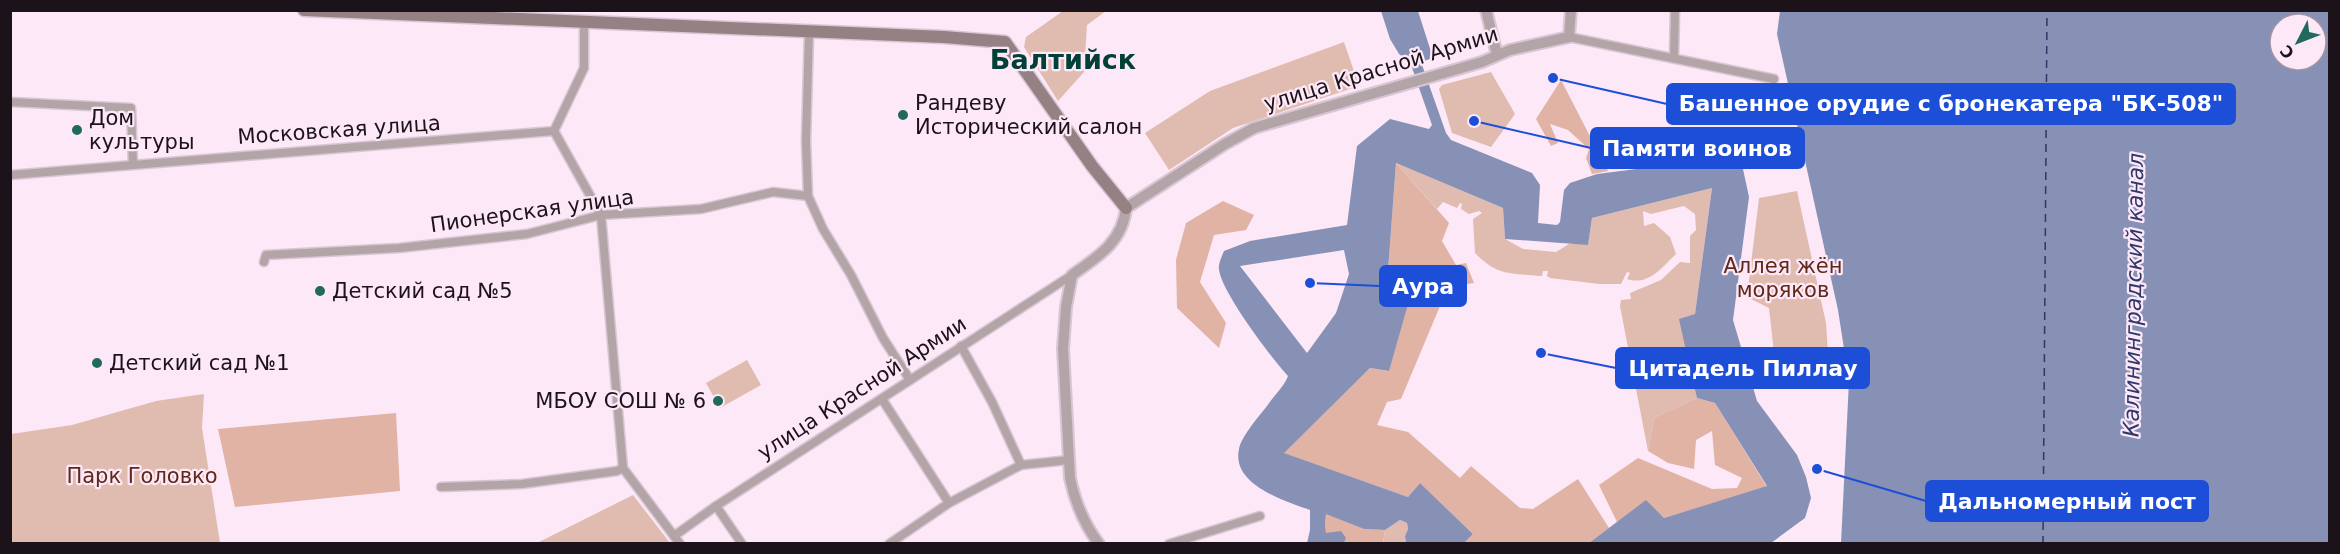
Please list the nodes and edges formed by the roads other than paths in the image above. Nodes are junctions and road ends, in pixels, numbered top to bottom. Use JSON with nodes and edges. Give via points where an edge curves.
{"nodes":[{"id":1,"x":304,"y":10,"type":"edge"},
{"id":2,"x":1486,"y":10,"type":"edge"},
{"id":3,"x":1571,"y":10,"type":"edge"},
{"id":4,"x":1675,"y":10,"type":"edge"},
{"id":5,"x":584,"y":21,"type":"junction"},
{"id":6,"x":808,"y":32,"type":"junction"},
{"id":7,"x":1569,"y":37,"type":"junction"},
{"id":8,"x":1497,"y":55,"type":"junction"},
{"id":9,"x":1674,"y":58,"type":"junction"},
{"id":10,"x":1774,"y":79,"type":"dead end"},
{"id":11,"x":10,"y":102,"type":"edge"},
{"id":12,"x":554,"y":131,"type":"junction"},
{"id":13,"x":133,"y":165,"type":"junction"},
{"id":14,"x":10,"y":175,"type":"edge"},
{"id":15,"x":808,"y":196,"type":"junction"},
{"id":16,"x":1126,"y":208,"type":"junction"},
{"id":17,"x":601,"y":215,"type":"junction"},
{"id":18,"x":264,"y":262,"type":"dead end"},
{"id":19,"x":1072,"y":275,"type":"junction"},
{"id":20,"x":962,"y":346,"type":"junction"},
{"id":21,"x":910,"y":380,"type":"junction"},
{"id":22,"x":882,"y":399,"type":"junction"},
{"id":23,"x":1069,"y":460,"type":"junction"},
{"id":24,"x":1021,"y":465,"type":"junction"},
{"id":25,"x":623,"y":468,"type":"junction"},
{"id":26,"x":441,"y":487,"type":"dead end"},
{"id":27,"x":949,"y":503,"type":"junction"},
{"id":28,"x":716,"y":507,"type":"junction"},
{"id":29,"x":1260,"y":516,"type":"dead end"},
{"id":30,"x":677,"y":540,"type":"edge"},
{"id":31,"x":741,"y":543,"type":"edge"},
{"id":32,"x":889,"y":543,"type":"edge"},
{"id":33,"x":1099,"y":543,"type":"edge"},
{"id":34,"x":1169,"y":543,"type":"edge"}],
"edges":[{"from":1,"to":5,"type":"main road"},
{"from":2,"to":8,"type":"street"},
{"from":3,"to":7,"type":"street"},
{"from":4,"to":9,"type":"street"},
{"from":5,"to":6,"type":"main road"},
{"from":5,"to":12,"type":"street","via":[[584,68]]},
{"from":6,"to":15,"type":"street"},
{"from":6,"to":16,"type":"main road","via":[[1005,42]]},
{"from":7,"to":8,"type":"street","name":"улица Красной Армии"},
{"from":7,"to":9,"type":"street","name":"улица Красной Армии"},
{"from":8,"to":16,"type":"street","name":"улица Красной Армии","via":[[1254,128]]},
{"from":9,"to":10,"type":"street","name":"улица Красной Армии"},
{"from":11,"to":13,"type":"street","via":[[131,108]]},
{"from":12,"to":13,"type":"street","name":"Московская улица"},
{"from":12,"to":17,"type":"street"},
{"from":13,"to":14,"type":"street","name":"Московская улица"},
{"from":15,"to":17,"type":"street","name":"Пионерская улица","via":[[773,192],[701,209]]},
{"from":15,"to":21,"type":"street","via":[[883,338]]},
{"from":16,"to":19,"type":"street","via":[[1114,242]]},
{"from":17,"to":18,"type":"street","name":"Пионерская улица","via":[[527,234],[399,248],[266,255]]},
{"from":17,"to":25,"type":"street"},
{"from":19,"to":20,"type":"street","name":"улица Красной Армии"},
{"from":19,"to":23,"type":"street","via":[[1063,349]]},
{"from":20,"to":21,"type":"street","name":"улица Красной Армии"},
{"from":20,"to":24,"type":"street"},
{"from":21,"to":22,"type":"street","name":"улица Красной Армии"},
{"from":22,"to":27,"type":"street"},
{"from":22,"to":28,"type":"street","name":"улица Красной Армии"},
{"from":23,"to":24,"type":"street"},
{"from":23,"to":33,"type":"street","via":[[1074,496]]},
{"from":24,"to":27,"type":"street"},
{"from":25,"to":26,"type":"street","via":[[522,484]]},
{"from":25,"to":30,"type":"street"},
{"from":27,"to":32,"type":"street"},
{"from":28,"to":30,"type":"street","name":"улица Красной Армии"},
{"from":28,"to":31,"type":"street"},
{"from":29,"to":34,"type":"street"}]}
